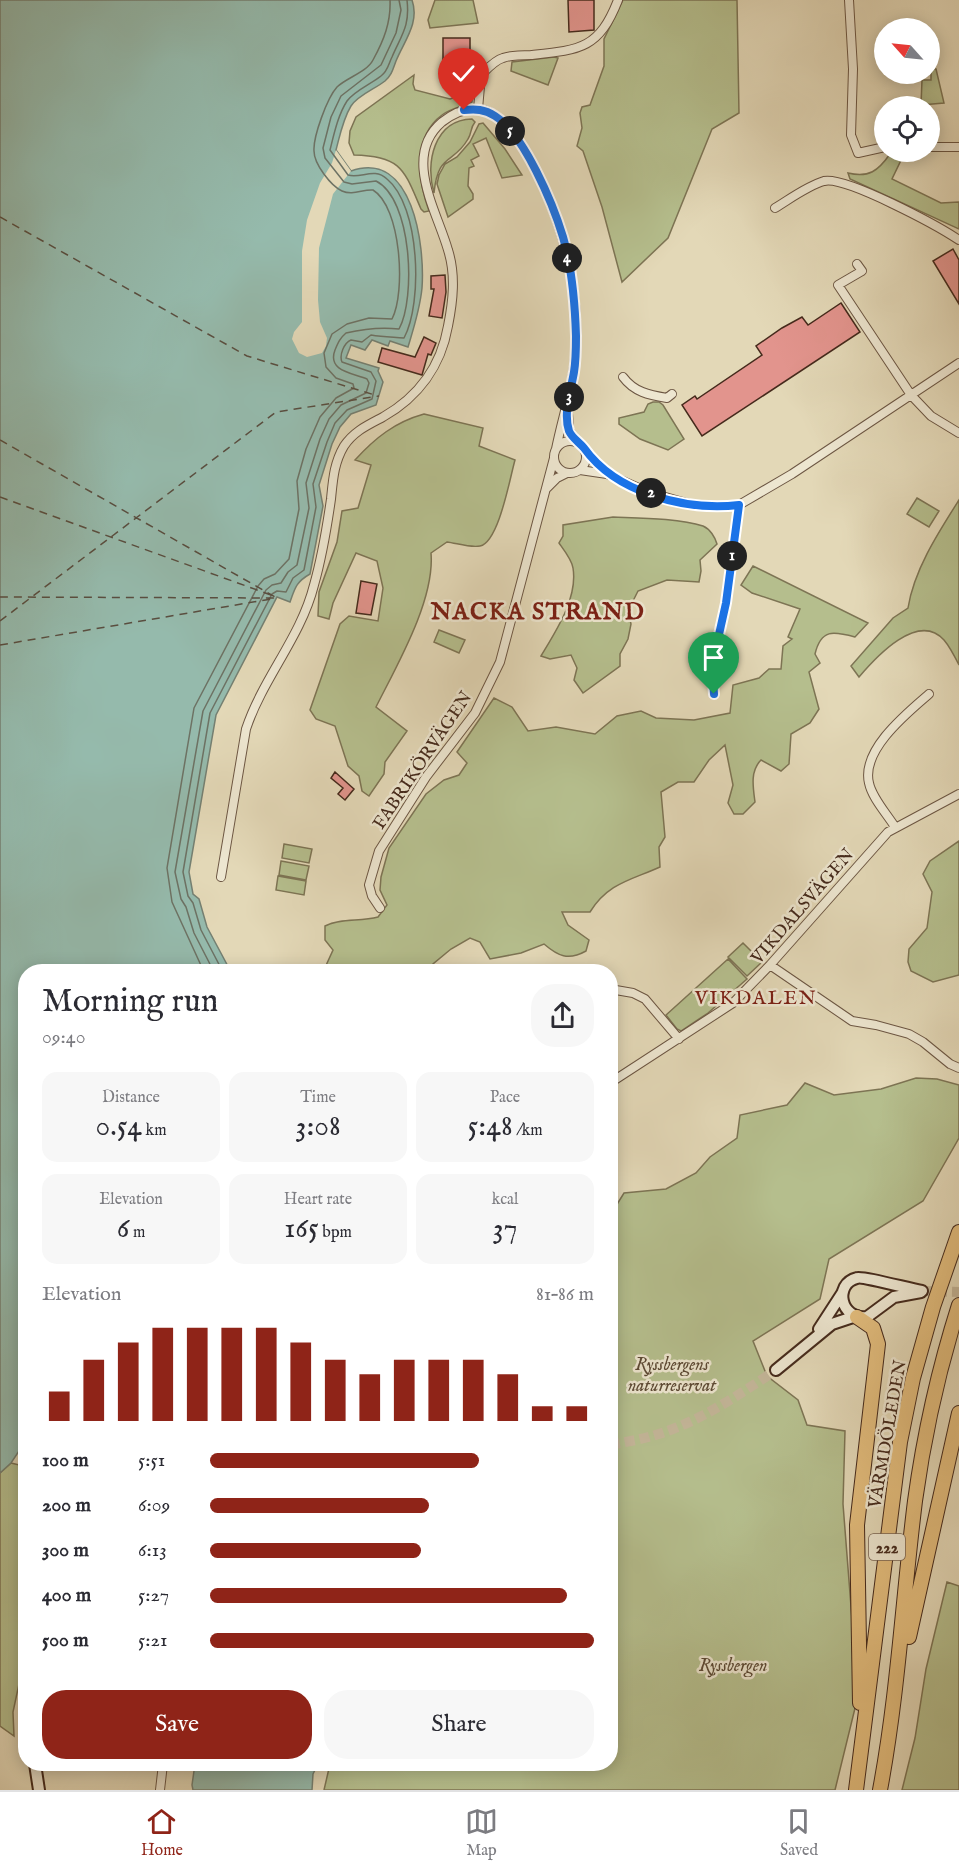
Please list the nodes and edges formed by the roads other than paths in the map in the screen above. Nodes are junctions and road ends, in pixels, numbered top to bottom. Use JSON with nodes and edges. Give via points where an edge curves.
{"nodes":[{"id":1,"x":618,"y":0,"type":"edge"},
{"id":2,"x":849,"y":0,"type":"edge"},
{"id":3,"x":478,"y":109,"type":"junction"},
{"id":4,"x":940,"y":147,"type":"edge"},
{"id":5,"x":959,"y":147,"type":"edge"},
{"id":6,"x":874,"y":149,"type":"edge"},
{"id":7,"x":775,"y":208,"type":"dead end"},
{"id":8,"x":959,"y":240,"type":"edge"},
{"id":9,"x":857,"y":264,"type":"dead end"},
{"id":10,"x":959,"y":363,"type":"edge"},
{"id":11,"x":623,"y":377,"type":"dead end"},
{"id":12,"x":672,"y":394,"type":"dead end"},
{"id":13,"x":911,"y":395,"type":"junction"},
{"id":14,"x":568,"y":405,"type":"junction"},
{"id":15,"x":959,"y":433,"type":"edge"},
{"id":16,"x":577,"y":442,"type":"junction"},
{"id":17,"x":555,"y":453,"type":"junction"},
{"id":18,"x":586,"y":453,"type":"junction"},
{"id":19,"x":580,"y":470,"type":"junction"},
{"id":20,"x":567,"y":473,"type":"junction"},
{"id":21,"x":608,"y":474,"type":"junction"},
{"id":22,"x":546,"y":489,"type":"junction"},
{"id":23,"x":739,"y":505,"type":"junction"},
{"id":24,"x":714,"y":694,"type":"dead end"},
{"id":25,"x":929,"y":694,"type":"dead end"},
{"id":26,"x":959,"y":794,"type":"edge"},
{"id":27,"x":895,"y":827,"type":"junction"},
{"id":28,"x":221,"y":877,"type":"dead end"},
{"id":29,"x":380,"y":908,"type":"dead end"},
{"id":30,"x":770,"y":965,"type":"junction"},
{"id":31,"x":618,"y":990,"type":"edge"},
{"id":32,"x":679,"y":1039,"type":"junction"},
{"id":33,"x":959,"y":1068,"type":"edge"},
{"id":34,"x":618,"y":1078,"type":"edge"},
{"id":35,"x":959,"y":1232,"type":"edge"},
{"id":36,"x":844,"y":1289,"type":"junction"},
{"id":37,"x":959,"y":1305,"type":"edge"},
{"id":38,"x":857,"y":1316,"type":"junction"},
{"id":39,"x":806,"y":1344,"type":"junction"},
{"id":40,"x":776,"y":1370,"type":"tunnel mouth"},
{"id":41,"x":959,"y":1413,"type":"edge"},
{"id":42,"x":891,"y":1718,"type":"junction"},
{"id":43,"x":861,"y":1745,"type":"junction"},
{"id":44,"x":36,"y":1771,"type":"edge"},
{"id":45,"x":161,"y":1771,"type":"edge"},
{"id":46,"x":39,"y":1790,"type":"edge"},
{"id":47,"x":160,"y":1790,"type":"edge"},
{"id":48,"x":856,"y":1790,"type":"edge"},
{"id":49,"x":880,"y":1790,"type":"edge"}],
"edges":[{"from":1,"to":3,"type":"street","via":[[604,30],[585,45],[564,52],[502,58],[488,67],[481,75]]},
{"from":2,"to":6,"type":"street","via":[[853,69],[850,135],[858,153]]},
{"from":3,"to":14,"type":"street","via":[[501,121],[523,149],[563,238],[575,314],[575,359]]},
{"from":3,"to":28,"type":"street","via":[[444,120],[429,139],[425,157],[425,184],[448,250],[453,283],[445,342],[428,378],[416,393],[354,433],[333,471],[314,586],[302,621],[246,729]]},
{"from":4,"to":5,"type":"street"},
{"from":7,"to":8,"type":"street","via":[[823,181],[838,181]]},
{"from":9,"to":13,"type":"street","via":[[862,271],[838,285]]},
{"from":10,"to":13,"type":"street"},
{"from":11,"to":12,"type":"street","via":[[645,394],[667,398]]},
{"from":13,"to":15,"type":"street","via":[[925,411]]},
{"from":13,"to":23,"type":"street"},
{"from":14,"to":16,"type":"street","via":[[569,430]]},
{"from":14,"to":17,"type":"street","name":"FABRIKÖRVÄGEN"},
{"from":16,"to":17,"type":"street","via":[[568,441]]},
{"from":16,"to":18,"type":"street"},
{"from":17,"to":20,"type":"street","via":[[559,470]]},
{"from":17,"to":22,"type":"street","name":"FABRIKÖRVÄGEN"},
{"from":18,"to":19,"type":"street"},
{"from":18,"to":21,"type":"street"},
{"from":19,"to":20,"type":"street"},
{"from":19,"to":21,"type":"street"},
{"from":20,"to":22,"type":"street"},
{"from":21,"to":23,"type":"street","via":[[672,500],[719,507]]},
{"from":22,"to":29,"type":"street","name":"FABRIKÖRVÄGEN","via":[[501,662],[475,713],[426,777],[379,851],[369,885]]},
{"from":23,"to":24,"type":"street","via":[[726,603],[712,666]]},
{"from":25,"to":27,"type":"street","via":[[894,725],[870,764],[869,783]]},
{"from":26,"to":27,"type":"street","name":"VIKDALSVÄGEN"},
{"from":27,"to":30,"type":"street","name":"VIKDALSVÄGEN"},
{"from":30,"to":32,"type":"street","name":"VIKDALSVÄGEN","via":[[733,1003]]},
{"from":30,"to":33,"type":"street","via":[[852,1022],[909,1034]]},
{"from":31,"to":32,"type":"street","via":[[645,999]]},
{"from":32,"to":34,"type":"street","name":"VIKDALSVÄGEN"},
{"from":35,"to":43,"type":"highway","name":"VÄRMDÖLEDEN","number":"222","via":[[913,1378],[900,1442]]},
{"from":36,"to":38,"type":"street","via":[[844,1305]]},
{"from":36,"to":38,"type":"street","via":[[860,1277],[921,1292],[900,1295],[871,1315]]},
{"from":36,"to":39,"type":"street"},
{"from":37,"to":42,"type":"highway","number":"222","via":[[936,1390],[916,1498]]},
{"from":38,"to":39,"type":"street","via":[[832,1324]]},
{"from":38,"to":43,"type":"highway","via":[[873,1328],[878,1344],[856,1525]]},
{"from":39,"to":40,"type":"street"},
{"from":41,"to":42,"type":"highway"},
{"from":42,"to":49,"type":"highway","number":"222"},
{"from":43,"to":48,"type":"highway","name":"VÄRMDÖLEDEN","number":"222"},
{"from":44,"to":46,"type":"street"},
{"from":45,"to":47,"type":"street"}]}
